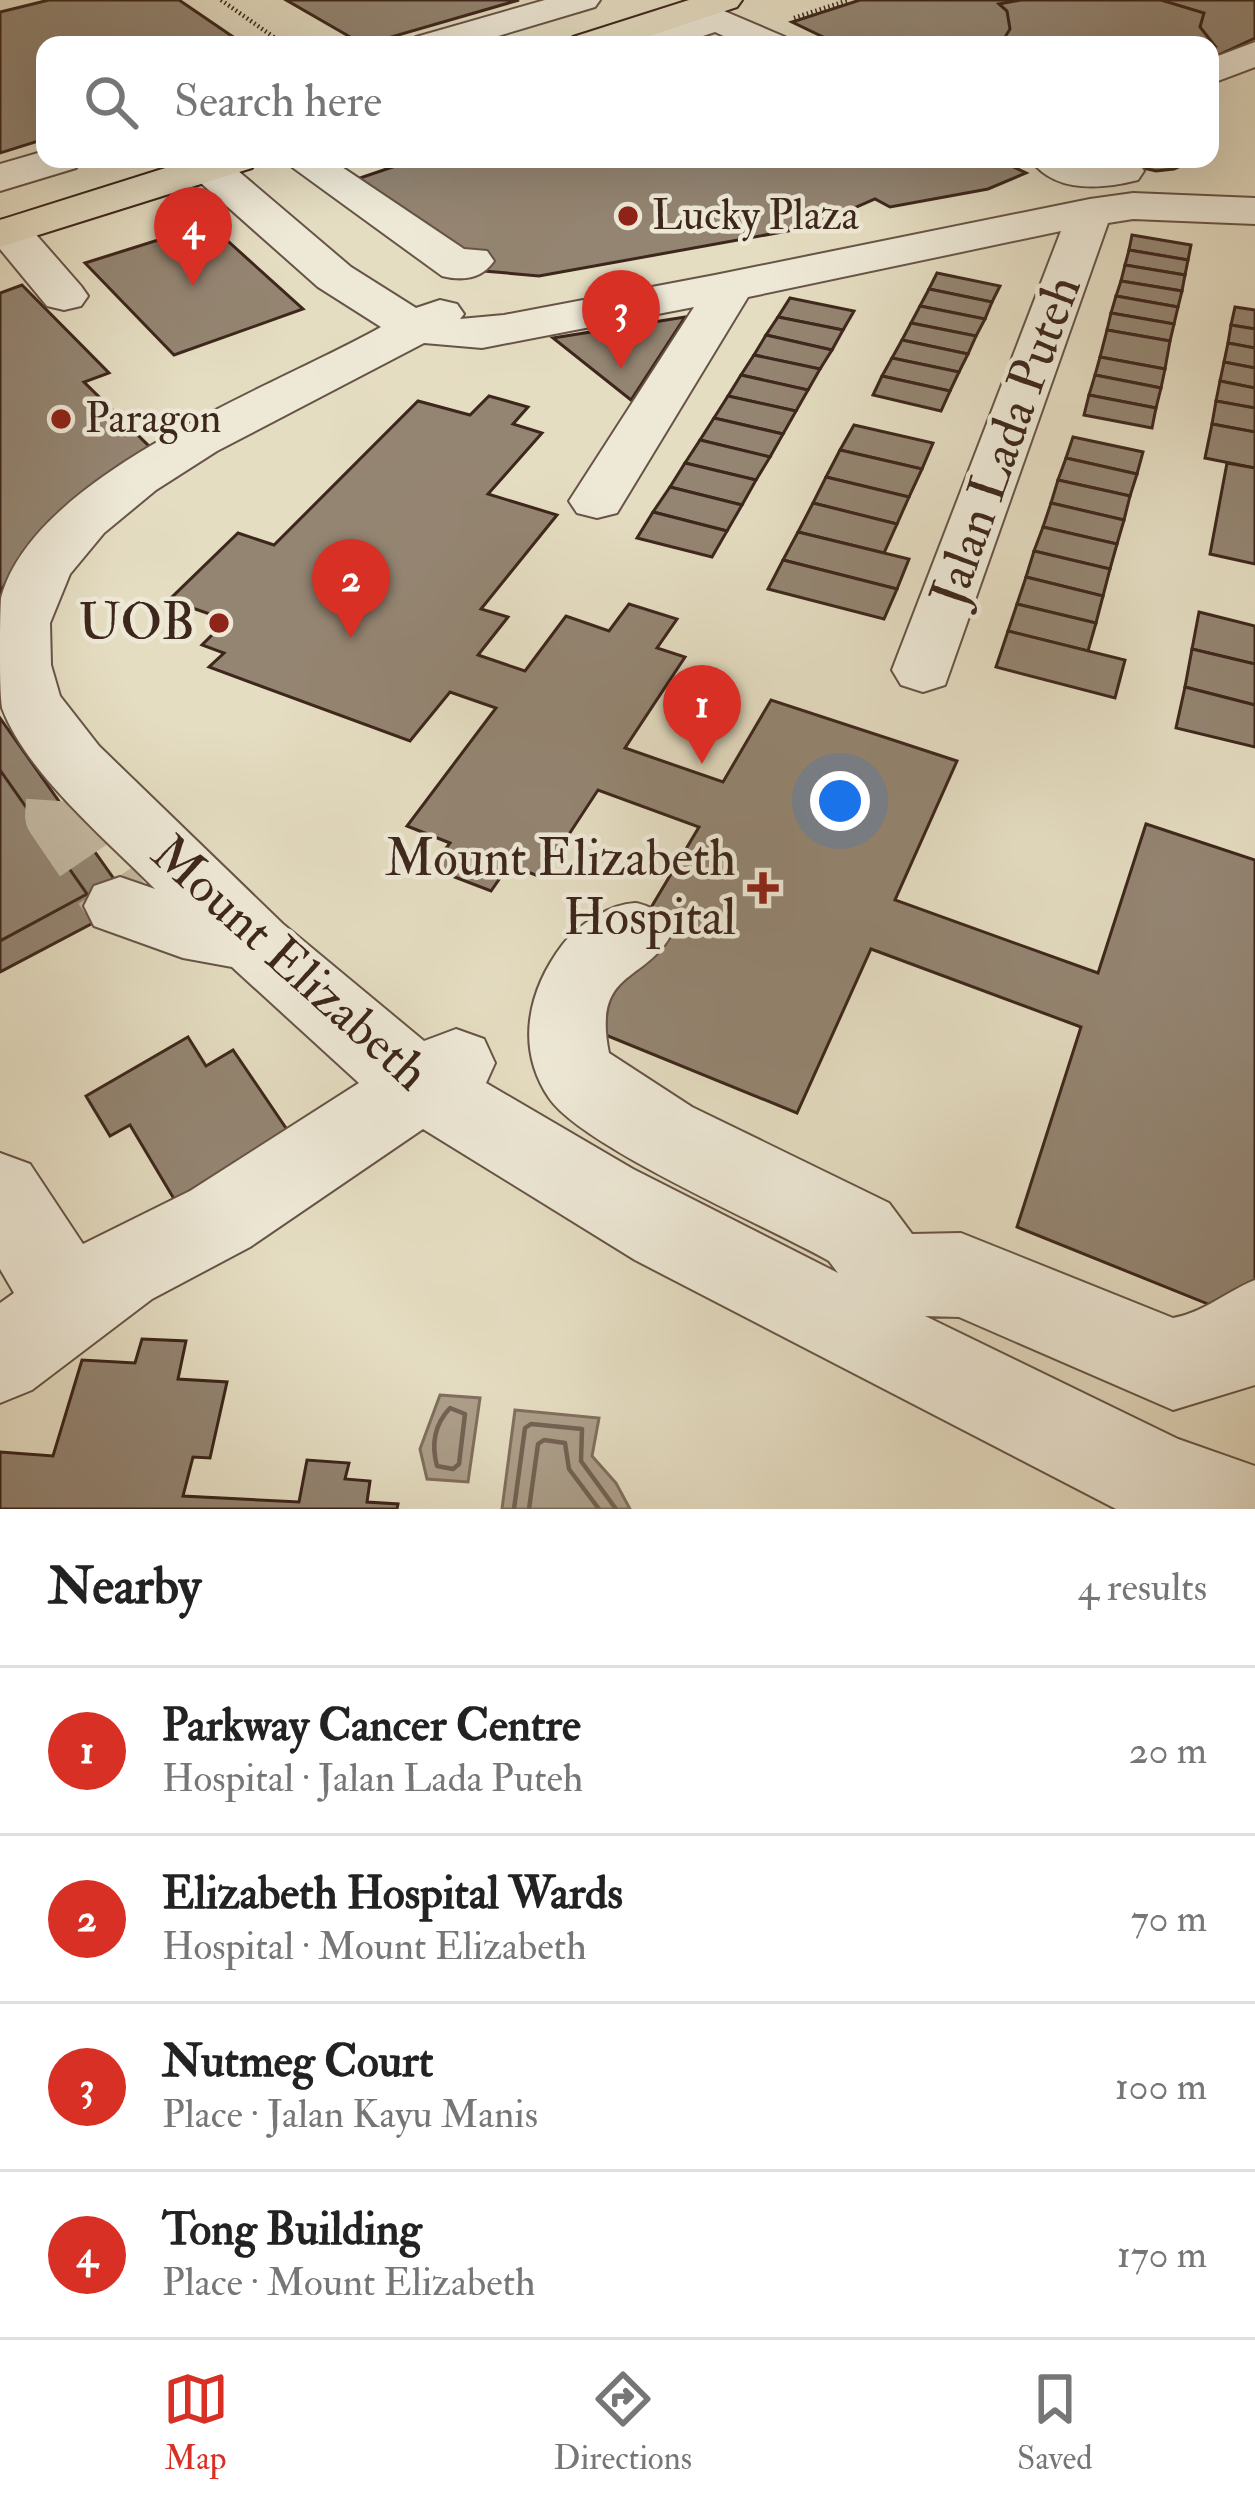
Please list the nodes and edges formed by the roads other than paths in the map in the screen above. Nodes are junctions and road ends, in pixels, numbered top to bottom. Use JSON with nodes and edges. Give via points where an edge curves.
{"nodes":[{"id":1,"x":583,"y":0,"type":"edge"},
{"id":2,"x":719,"y":8,"type":"edge"},
{"id":3,"x":780,"y":29,"type":"edge"},
{"id":4,"x":460,"y":36,"type":"edge"},
{"id":5,"x":618,"y":36,"type":"edge"},
{"id":6,"x":659,"y":36,"type":"edge"},
{"id":7,"x":1255,"y":53,"type":"edge"},
{"id":8,"x":1219,"y":69,"type":"edge"},
{"id":9,"x":36,"y":167,"type":"edge"},
{"id":10,"x":210,"y":168,"type":"edge"},
{"id":11,"x":227,"y":168,"type":"edge"},
{"id":12,"x":228,"y":168,"type":"edge"},
{"id":13,"x":316,"y":168,"type":"edge"},
{"id":14,"x":1083,"y":174,"type":"edge"},
{"id":15,"x":0,"y":178,"type":"edge"},
{"id":16,"x":353,"y":194,"type":"junction"},
{"id":17,"x":1255,"y":211,"type":"edge"},
{"id":18,"x":292,"y":217,"type":"junction"},
{"id":19,"x":4,"y":232,"type":"edge"},
{"id":20,"x":470,"y":261,"type":"dead end"},
{"id":21,"x":730,"y":288,"type":"junction"},
{"id":22,"x":64,"y":296,"type":"dead end"},
{"id":23,"x":440,"y":324,"type":"junction"},
{"id":24,"x":336,"y":379,"type":"junction"},
{"id":25,"x":597,"y":501,"type":"dead end"},
{"id":26,"x":923,"y":670,"type":"dead end"},
{"id":27,"x":120,"y":906,"type":"tunnel mouth"},
{"id":28,"x":635,"y":933,"type":"dead end"},
{"id":29,"x":250,"y":939,"type":"junction"},
{"id":30,"x":441,"y":1073,"type":"junction"},
{"id":31,"x":0,"y":1192,"type":"edge"},
{"id":32,"x":72,"y":1306,"type":"junction"},
{"id":33,"x":881,"y":1307,"type":"junction"},
{"id":34,"x":1255,"y":1324,"type":"edge"},
{"id":35,"x":0,"y":1358,"type":"edge"},
{"id":36,"x":1220,"y":1492,"type":"edge"}],
"edges":[{"from":1,"to":4,"type":"street"},
{"from":2,"to":3,"type":"street"},
{"from":2,"to":5,"type":"main road"},
{"from":2,"to":6,"type":"street"},
{"from":7,"to":8,"type":"street"},
{"from":9,"to":15,"type":"street"},
{"from":10,"to":19,"type":"main road"},
{"from":11,"to":23,"type":"street","via":[[348,286]]},
{"from":12,"to":18,"type":"street"},
{"from":13,"to":16,"type":"street"},
{"from":14,"to":17,"type":"street","via":[[1133,206]]},
{"from":14,"to":21,"type":"street"},
{"from":14,"to":26,"type":"street","name":"Jalan Lada Puteh"},
{"from":16,"to":18,"type":"street"},
{"from":16,"to":20,"type":"street","via":[[458,266]]},
{"from":18,"to":23,"type":"street"},
{"from":19,"to":22,"type":"street"},
{"from":21,"to":23,"type":"street","via":[[529,322]]},
{"from":21,"to":25,"type":"street"},
{"from":23,"to":24,"type":"street","name":"Mount Elizabeth"},
{"from":24,"to":29,"type":"street","name":"Mount Elizabeth","via":[[139,477],[71,531],[36,577],[18,638],[29,703],[71,785]]},
{"from":24,"to":30,"type":"street","name":"Mount Elizabeth","via":[[106,523],[64,572],[45,615],[44,671],[53,691],[198,847]]},
{"from":27,"to":29,"type":"street","via":[[172,928]]},
{"from":28,"to":33,"type":"street","via":[[589,962],[568,1006],[579,1077],[628,1113],[859,1232],[879,1258]]},
{"from":29,"to":30,"type":"street","name":"Mount Elizabeth","via":[[339,1020]]},
{"from":30,"to":32,"type":"street"},
{"from":30,"to":33,"type":"street","name":"Mount Elizabeth","via":[[653,1222]]},
{"from":31,"to":32,"type":"street"},
{"from":32,"to":35,"type":"street"},
{"from":33,"to":34,"type":"street","via":[[918,1274],[961,1275],[1173,1364],[1224,1352]]},
{"from":33,"to":36,"type":"street","name":"Mount Elizabeth"}]}
